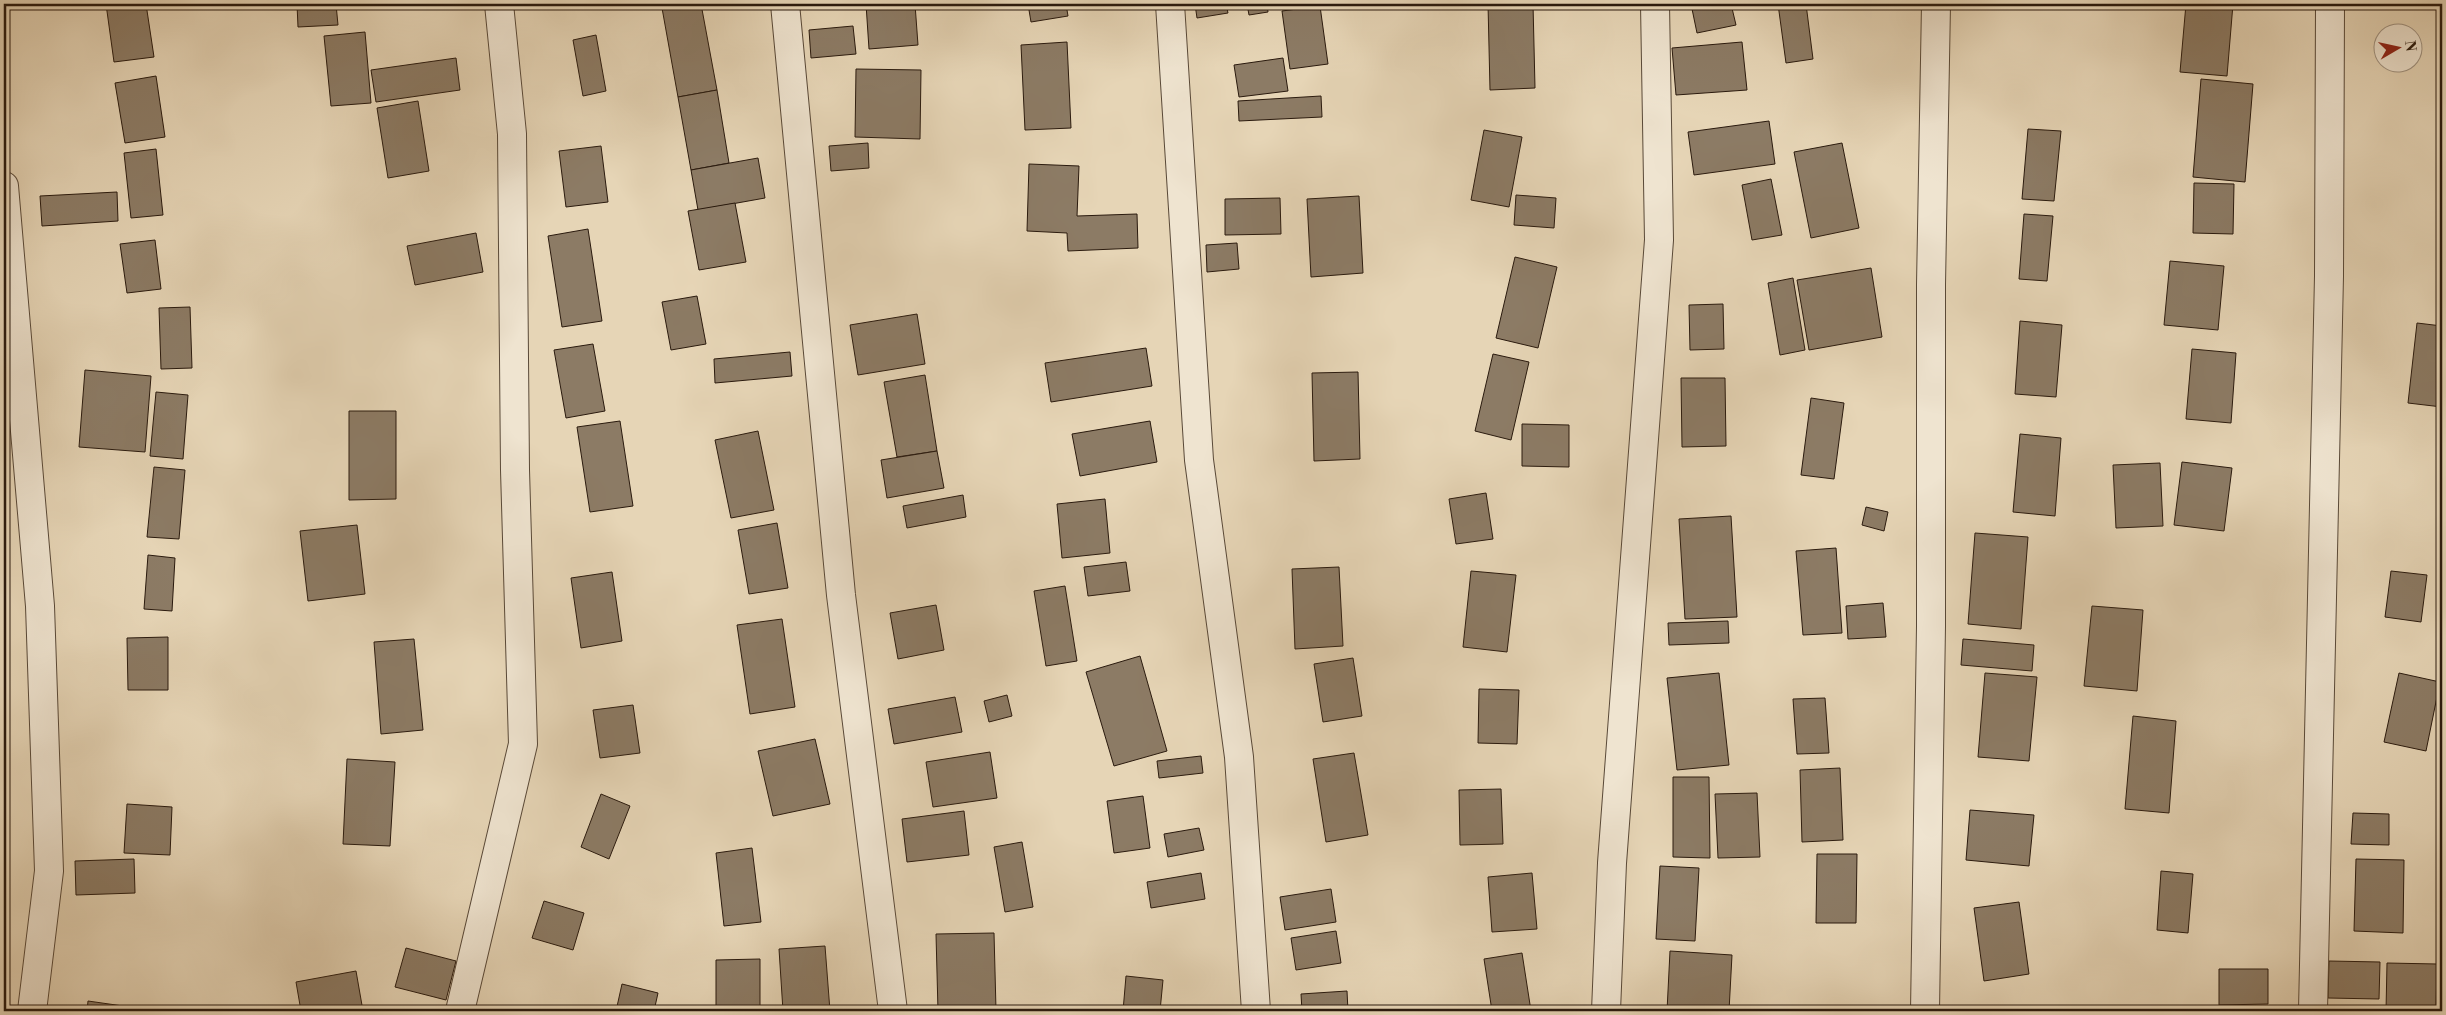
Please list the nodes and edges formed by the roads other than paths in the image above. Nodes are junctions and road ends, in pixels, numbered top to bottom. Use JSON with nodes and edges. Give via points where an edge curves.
{"nodes":[{"id":1,"x":499,"y":4,"type":"edge"},
{"id":2,"x":785,"y":4,"type":"edge"},
{"id":3,"x":1170,"y":4,"type":"edge"},
{"id":4,"x":1655,"y":4,"type":"edge"},
{"id":5,"x":1936,"y":4,"type":"edge"},
{"id":6,"x":2330,"y":4,"type":"edge"},
{"id":7,"x":4,"y":186,"type":"edge"},
{"id":8,"x":32,"y":1011,"type":"edge"},
{"id":9,"x":460,"y":1011,"type":"edge"},
{"id":10,"x":893,"y":1011,"type":"edge"},
{"id":11,"x":1256,"y":1011,"type":"edge"},
{"id":12,"x":1606,"y":1011,"type":"edge"},
{"id":13,"x":1925,"y":1011,"type":"edge"},
{"id":14,"x":2313,"y":1011,"type":"edge"}],
"edges":[{"from":1,"to":9,"type":"street","via":[[512,134],[515,470],[524,744]]},
{"from":2,"to":10,"type":"street","via":[[840,595]]},
{"from":3,"to":11,"type":"street","via":[[1199,460],[1239,757]]},
{"from":4,"to":12,"type":"street","via":[[1659,240],[1612,863]]},
{"from":5,"to":13,"type":"street","via":[[1931,285],[1932,626]]},
{"from":6,"to":14,"type":"street","via":[[2329,276]]},
{"from":7,"to":8,"type":"street","via":[[40,625],[48,871]]}]}
